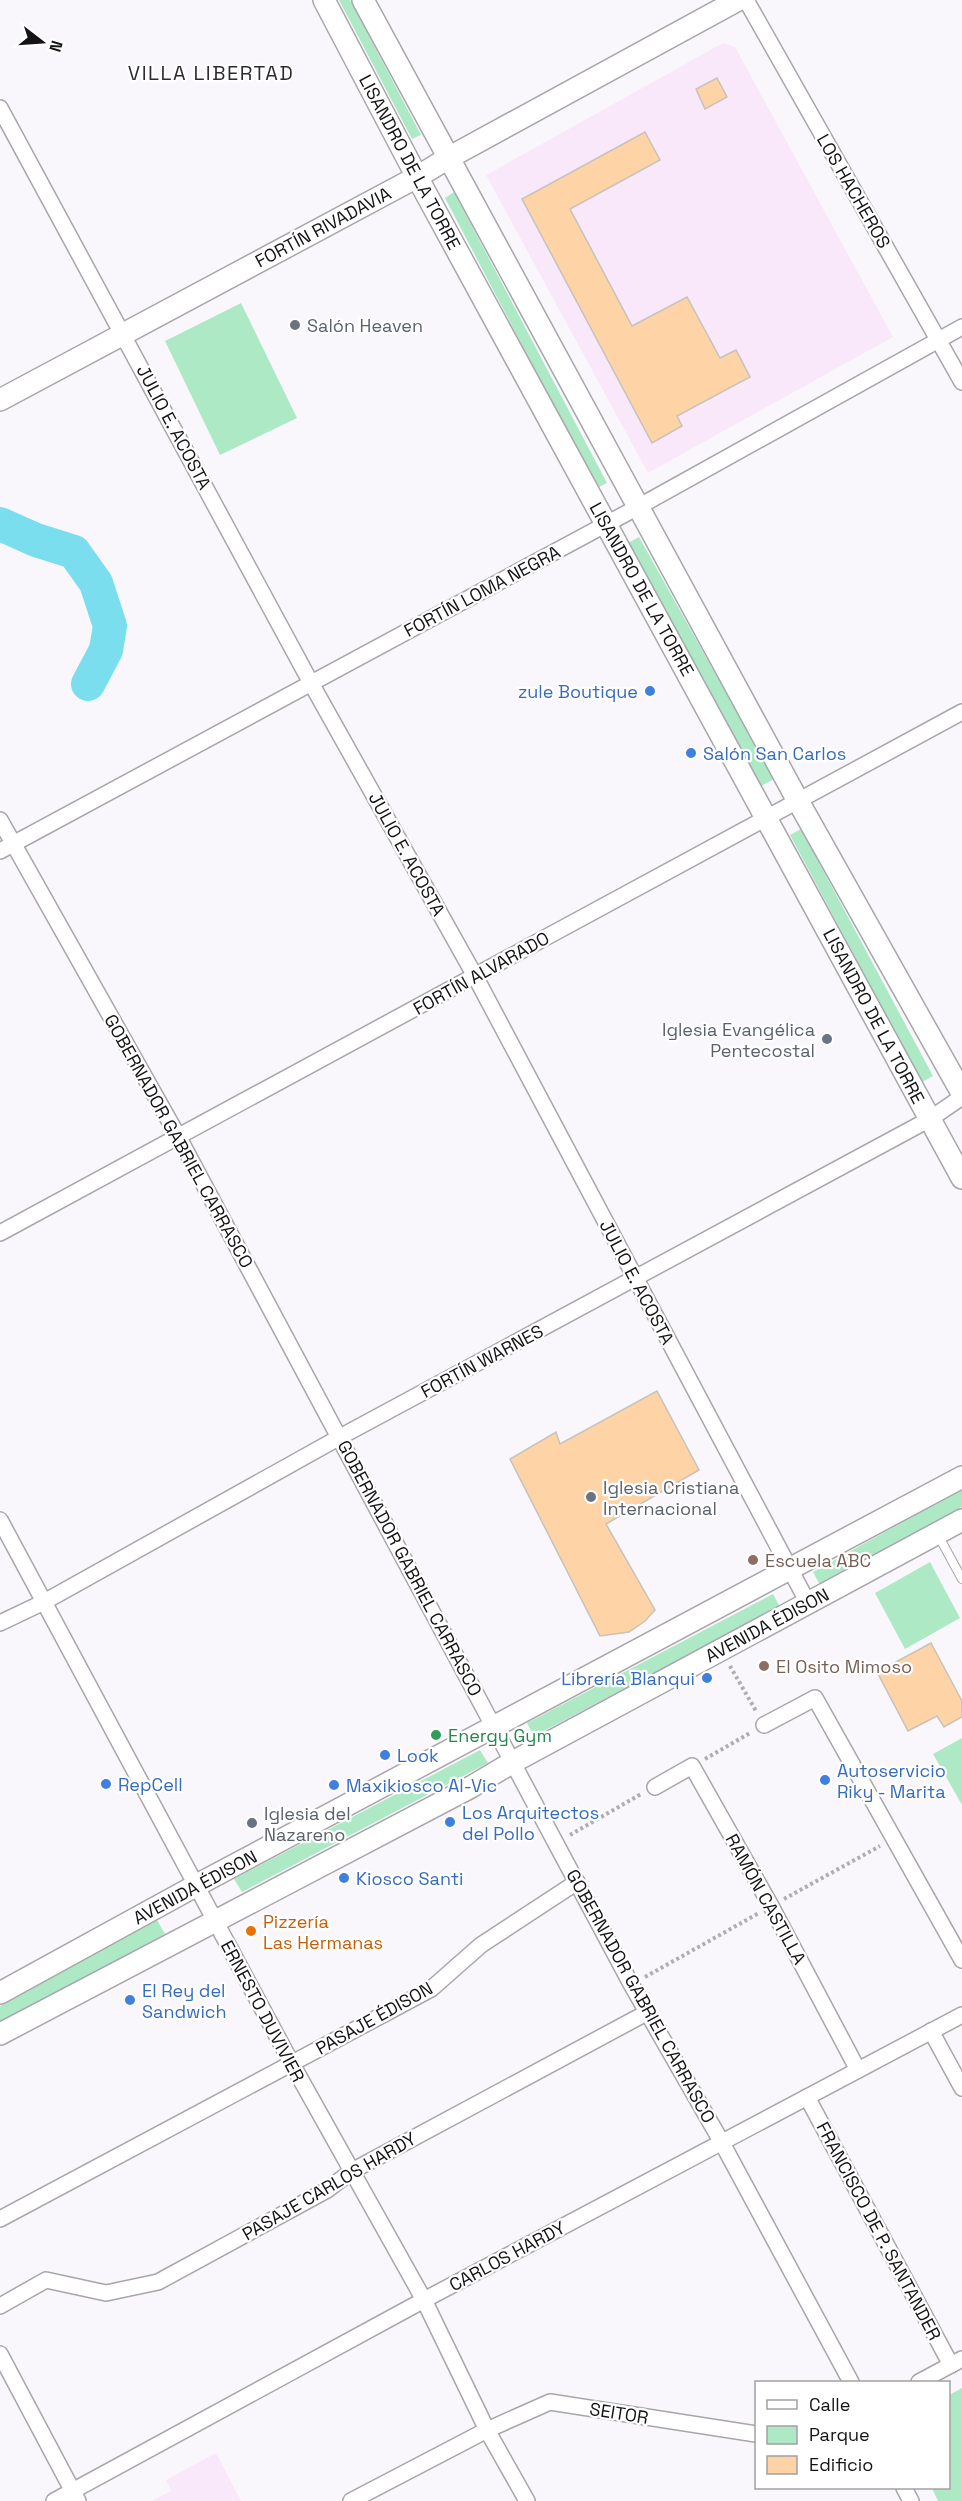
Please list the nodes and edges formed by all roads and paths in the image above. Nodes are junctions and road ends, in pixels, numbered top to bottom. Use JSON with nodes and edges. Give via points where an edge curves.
{"nodes":[{"id":1,"x":324,"y":0,"type":"edge"},
{"id":2,"x":363,"y":0,"type":"edge"},
{"id":3,"x":738,"y":0,"type":"edge"},
{"id":4,"x":746,"y":0,"type":"edge"},
{"id":5,"x":0,"y":108,"type":"edge"},
{"id":6,"x":450,"y":157,"type":"junction"},
{"id":7,"x":417,"y":177,"type":"junction"},
{"id":8,"x":962,"y":327,"type":"edge"},
{"id":9,"x":123,"y":333,"type":"junction"},
{"id":10,"x":939,"y":340,"type":"junction"},
{"id":11,"x":962,"y":382,"type":"edge"},
{"id":12,"x":0,"y":400,"type":"edge"},
{"id":13,"x":638,"y":507,"type":"junction"},
{"id":14,"x":606,"y":524,"type":"junction"},
{"id":15,"x":311,"y":683,"type":"junction"},
{"id":16,"x":962,"y":712,"type":"edge"},
{"id":17,"x":798,"y":801,"type":"junction"},
{"id":18,"x":767,"y":818,"type":"junction"},
{"id":19,"x":0,"y":820,"type":"edge"},
{"id":20,"x":6,"y":848,"type":"edge"},
{"id":21,"x":475,"y":976,"type":"junction"},
{"id":22,"x":962,"y":1095,"type":"edge"},
{"id":23,"x":930,"y":1119,"type":"junction"},
{"id":24,"x":179,"y":1138,"type":"junction"},
{"id":25,"x":962,"y":1178,"type":"edge"},
{"id":26,"x":0,"y":1233,"type":"edge"},
{"id":27,"x":635,"y":1279,"type":"junction"},
{"id":28,"x":340,"y":1437,"type":"junction"},
{"id":29,"x":962,"y":1477,"type":"edge"},
{"id":30,"x":0,"y":1520,"type":"edge"},
{"id":31,"x":962,"y":1520,"type":"edge"},
{"id":32,"x":937,"y":1533,"type":"junction"},
{"id":33,"x":791,"y":1568,"type":"junction"},
{"id":34,"x":962,"y":1579,"type":"edge"},
{"id":35,"x":44,"y":1602,"type":"junction"},
{"id":36,"x":808,"y":1603,"type":"junction"},
{"id":37,"x":0,"y":1623,"type":"edge"},
{"id":38,"x":721,"y":1649,"type":"junction"},
{"id":39,"x":764,"y":1725,"type":"junction"},
{"id":40,"x":496,"y":1728,"type":"junction"},
{"id":41,"x":513,"y":1762,"type":"junction"},
{"id":42,"x":692,"y":1766,"type":"junction"},
{"id":43,"x":655,"y":1787,"type":"joint"},
{"id":44,"x":556,"y":1843,"type":"junction"},
{"id":45,"x":577,"y":1882,"type":"junction"},
{"id":46,"x":197,"y":1886,"type":"junction"},
{"id":47,"x":216,"y":1923,"type":"junction"},
{"id":48,"x":962,"y":1960,"type":"edge"},
{"id":49,"x":0,"y":1994,"type":"edge"},
{"id":50,"x":648,"y":2012,"type":"junction"},
{"id":51,"x":962,"y":2015,"type":"edge"},
{"id":52,"x":931,"y":2031,"type":"junction"},
{"id":53,"x":0,"y":2034,"type":"edge"},
{"id":54,"x":292,"y":2064,"type":"junction"},
{"id":55,"x":858,"y":2070,"type":"junction"},
{"id":56,"x":962,"y":2088,"type":"edge"},
{"id":57,"x":807,"y":2097,"type":"junction"},
{"id":58,"x":721,"y":2141,"type":"junction"},
{"id":59,"x":352,"y":2171,"type":"junction"},
{"id":60,"x":0,"y":2219,"type":"edge"},
{"id":61,"x":424,"y":2300,"type":"junction"},
{"id":62,"x":0,"y":2306,"type":"edge"},
{"id":63,"x":0,"y":2355,"type":"edge"},
{"id":64,"x":957,"y":2362,"type":"edge"},
{"id":65,"x":850,"y":2381,"type":"edge"},
{"id":66,"x":921,"y":2381,"type":"edge"},
{"id":67,"x":487,"y":2430,"type":"junction"},
{"id":68,"x":755,"y":2434,"type":"edge"},
{"id":69,"x":76,"y":2496,"type":"edge"},
{"id":70,"x":54,"y":2501,"type":"edge"},
{"id":71,"x":351,"y":2501,"type":"edge"},
{"id":72,"x":526,"y":2501,"type":"edge"}],
"edges":[{"from":1,"to":7,"type":"main road","name":"LISANDRO DE LA TORRE"},
{"from":2,"to":6,"type":"main road","name":"LISANDRO DE LA TORRE"},
{"from":3,"to":6,"type":"main road","name":"FORTÍN RIVADAVIA"},
{"from":4,"to":10,"type":"street","name":"LOS HACHEROS"},
{"from":5,"to":9,"type":"street","name":"JULIO E. ACOSTA"},
{"from":6,"to":7,"type":"main road","name":"FORTÍN RIVADAVIA"},
{"from":6,"to":13,"type":"main road","name":"LISANDRO DE LA TORRE"},
{"from":7,"to":9,"type":"main road","name":"FORTÍN RIVADAVIA"},
{"from":7,"to":14,"type":"main road","name":"LISANDRO DE LA TORRE"},
{"from":8,"to":10,"type":"street","name":"FORTÍN LOMA NEGRA"},
{"from":9,"to":12,"type":"main road","name":"FORTÍN RIVADAVIA"},
{"from":9,"to":15,"type":"street","name":"JULIO E. ACOSTA"},
{"from":10,"to":11,"type":"street","name":"LOS HACHEROS"},
{"from":10,"to":13,"type":"street","name":"FORTÍN LOMA NEGRA"},
{"from":13,"to":14,"type":"street","name":"FORTÍN LOMA NEGRA"},
{"from":13,"to":17,"type":"main road","name":"LISANDRO DE LA TORRE"},
{"from":14,"to":15,"type":"street","name":"FORTÍN LOMA NEGRA"},
{"from":14,"to":18,"type":"main road","name":"LISANDRO DE LA TORRE"},
{"from":15,"to":20,"type":"street","name":"FORTÍN LOMA NEGRA"},
{"from":15,"to":21,"type":"street","name":"JULIO E. ACOSTA"},
{"from":16,"to":17,"type":"street","name":"FORTÍN ALVARADO"},
{"from":17,"to":18,"type":"street","name":"FORTÍN ALVARADO"},
{"from":17,"to":22,"type":"main road","name":"LISANDRO DE LA TORRE"},
{"from":18,"to":21,"type":"street","name":"FORTÍN ALVARADO"},
{"from":18,"to":23,"type":"main road","name":"LISANDRO DE LA TORRE"},
{"from":19,"to":20,"type":"street","name":"GOBERNADOR GABRIEL CARRASCO"},
{"from":20,"to":24,"type":"street","name":"GOBERNADOR GABRIEL CARRASCO"},
{"from":21,"to":24,"type":"street","name":"FORTÍN ALVARADO"},
{"from":21,"to":27,"type":"street","name":"JULIO E. ACOSTA"},
{"from":22,"to":23,"type":"street","name":"FORTÍN WARNES"},
{"from":23,"to":25,"type":"main road","name":"LISANDRO DE LA TORRE"},
{"from":23,"to":27,"type":"street","name":"FORTÍN WARNES"},
{"from":24,"to":26,"type":"street","name":"FORTÍN ALVARADO"},
{"from":24,"to":28,"type":"street","name":"GOBERNADOR GABRIEL CARRASCO"},
{"from":27,"to":28,"type":"street","name":"FORTÍN WARNES"},
{"from":27,"to":33,"type":"street","name":"JULIO E. ACOSTA"},
{"from":28,"to":35,"type":"street","name":"FORTÍN WARNES"},
{"from":28,"to":40,"type":"street","name":"GOBERNADOR GABRIEL CARRASCO"},
{"from":29,"to":33,"type":"main road","name":"AVENIDA ÉDISON"},
{"from":30,"to":35,"type":"street","name":"ERNESTO DUVIVIER"},
{"from":31,"to":32,"type":"main road","name":"AVENIDA ÉDISON"},
{"from":32,"to":34,"type":"lane"},
{"from":32,"to":36,"type":"main road","name":"AVENIDA ÉDISON"},
{"from":33,"to":36,"type":"street","name":"JULIO E. ACOSTA"},
{"from":33,"to":40,"type":"main road","name":"AVENIDA ÉDISON"},
{"from":35,"to":37,"type":"street","name":"FORTÍN WARNES"},
{"from":35,"to":46,"type":"street","name":"ERNESTO DUVIVIER"},
{"from":36,"to":38,"type":"main road","name":"AVENIDA ÉDISON"},
{"from":38,"to":39,"type":"path"},
{"from":38,"to":41,"type":"main road","name":"AVENIDA ÉDISON"},
{"from":39,"to":42,"type":"path"},
{"from":39,"to":48,"type":"street","via":[[814,1698]]},
{"from":40,"to":41,"type":"street","name":"GOBERNADOR GABRIEL CARRASCO"},
{"from":40,"to":46,"type":"main road","name":"AVENIDA ÉDISON"},
{"from":41,"to":44,"type":"street","name":"GOBERNADOR GABRIEL CARRASCO"},
{"from":41,"to":47,"type":"main road","name":"AVENIDA ÉDISON"},
{"from":42,"to":43,"type":"street"},
{"from":42,"to":55,"type":"street","name":"RAMÓN CASTILLA"},
{"from":43,"to":44,"type":"path"},
{"from":44,"to":45,"type":"street","name":"GOBERNADOR GABRIEL CARRASCO"},
{"from":45,"to":50,"type":"street","name":"GOBERNADOR GABRIEL CARRASCO"},
{"from":45,"to":54,"type":"street","name":"PASAJE ÉDISON","via":[[481,1945],[431,1989]]},
{"from":46,"to":47,"type":"street","name":"ERNESTO DUVIVIER"},
{"from":46,"to":49,"type":"main road","name":"AVENIDA ÉDISON"},
{"from":47,"to":53,"type":"main road","name":"AVENIDA ÉDISON"},
{"from":47,"to":54,"type":"street","name":"ERNESTO DUVIVIER"},
{"from":50,"to":58,"type":"street","name":"GOBERNADOR GABRIEL CARRASCO"},
{"from":50,"to":59,"type":"street","name":"PASAJE CARLOS HARDY"},
{"from":51,"to":52,"type":"street","name":"CARLOS HARDY"},
{"from":52,"to":55,"type":"street","name":"CARLOS HARDY"},
{"from":52,"to":56,"type":"street"},
{"from":54,"to":59,"type":"street","name":"ERNESTO DUVIVIER"},
{"from":54,"to":60,"type":"street","name":"PASAJE ÉDISON"},
{"from":55,"to":57,"type":"street","name":"CARLOS HARDY"},
{"from":57,"to":58,"type":"street","name":"CARLOS HARDY"},
{"from":57,"to":64,"type":"street","name":"FRANCISCO DE P. SANTANDER"},
{"from":58,"to":61,"type":"street","name":"CARLOS HARDY"},
{"from":58,"to":65,"type":"street","name":"GOBERNADOR GABRIEL CARRASCO"},
{"from":59,"to":61,"type":"street","name":"ERNESTO DUVIVIER"},
{"from":59,"to":62,"type":"street","name":"PASAJE CARLOS HARDY","via":[[327,2190],[158,2282],[106,2293],[46,2280]]},
{"from":61,"to":67,"type":"street","name":"ERNESTO DUVIVIER"},
{"from":61,"to":69,"type":"street","name":"CARLOS HARDY"},
{"from":63,"to":69,"type":"street"},
{"from":64,"to":66,"type":"street"},
{"from":67,"to":68,"type":"street","name":"SEITOR","via":[[550,2402]]},
{"from":67,"to":71,"type":"street","name":"SEITOR"},
{"from":67,"to":72,"type":"street","name":"ERNESTO DUVIVIER"},
{"from":69,"to":70,"type":"street","name":"CARLOS HARDY"}]}
